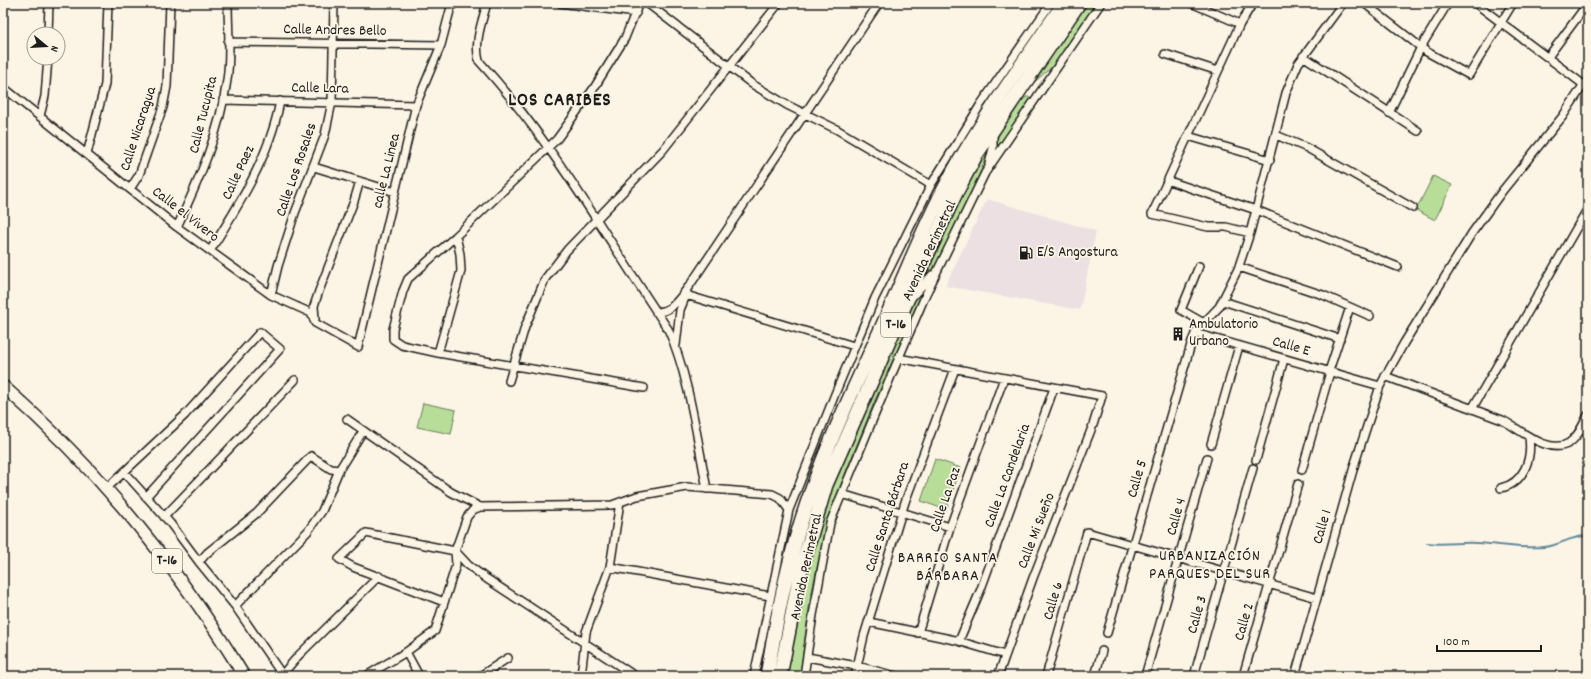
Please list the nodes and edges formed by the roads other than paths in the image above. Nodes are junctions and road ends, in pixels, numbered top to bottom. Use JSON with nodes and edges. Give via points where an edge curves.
{"nodes":[{"id":1,"x":49,"y":3,"type":"edge"},
{"id":2,"x":108,"y":3,"type":"edge"},
{"id":3,"x":170,"y":3,"type":"edge"},
{"id":4,"x":228,"y":3,"type":"edge"},
{"id":5,"x":334,"y":3,"type":"edge"},
{"id":6,"x":452,"y":3,"type":"edge"},
{"id":7,"x":487,"y":3,"type":"edge"},
{"id":8,"x":560,"y":3,"type":"edge"},
{"id":9,"x":639,"y":3,"type":"edge"},
{"id":10,"x":648,"y":3,"type":"edge"},
{"id":11,"x":779,"y":3,"type":"edge"},
{"id":12,"x":878,"y":3,"type":"edge"},
{"id":13,"x":1051,"y":3,"type":"edge"},
{"id":14,"x":1064,"y":3,"type":"edge"},
{"id":15,"x":1079,"y":3,"type":"edge"},
{"id":16,"x":1101,"y":3,"type":"edge"},
{"id":17,"x":1191,"y":3,"type":"edge"},
{"id":18,"x":1253,"y":3,"type":"edge"},
{"id":19,"x":1343,"y":3,"type":"edge"},
{"id":20,"x":1364,"y":3,"type":"edge"},
{"id":21,"x":1448,"y":3,"type":"edge"},
{"id":22,"x":1475,"y":3,"type":"edge"},
{"id":23,"x":1513,"y":3,"type":"edge"},
{"id":24,"x":1588,"y":3,"type":"edge"},
{"id":25,"x":636,"y":13,"type":"junction"},
{"id":26,"x":1501,"y":22,"type":"junction"},
{"id":27,"x":1240,"y":24,"type":"junction"},
{"id":28,"x":48,"y":26,"type":"edge"},
{"id":29,"x":228,"y":42,"type":"junction"},
{"id":30,"x":333,"y":44,"type":"junction"},
{"id":31,"x":441,"y":45,"type":"junction"},
{"id":32,"x":1421,"y":47,"type":"junction"},
{"id":33,"x":1165,"y":54,"type":"dead end"},
{"id":34,"x":1304,"y":56,"type":"junction"},
{"id":35,"x":1548,"y":57,"type":"junction"},
{"id":36,"x":47,"y":66,"type":"edge"},
{"id":37,"x":729,"y":67,"type":"junction"},
{"id":38,"x":1218,"y":71,"type":"junction"},
{"id":39,"x":1586,"y":86,"type":"edge"},
{"id":40,"x":3,"y":87,"type":"edge"},
{"id":41,"x":223,"y":100,"type":"junction"},
{"id":42,"x":280,"y":101,"type":"junction"},
{"id":43,"x":332,"y":102,"type":"junction"},
{"id":44,"x":416,"y":105,"type":"junction"},
{"id":45,"x":806,"y":113,"type":"junction"},
{"id":46,"x":1390,"y":113,"type":"junction"},
{"id":47,"x":40,"y":116,"type":"junction"},
{"id":48,"x":993,"y":130,"type":"junction"},
{"id":49,"x":1418,"y":131,"type":"dead end"},
{"id":50,"x":1276,"y":135,"type":"junction"},
{"id":51,"x":1188,"y":136,"type":"junction"},
{"id":52,"x":548,"y":150,"type":"junction"},
{"id":53,"x":87,"y":154,"type":"junction"},
{"id":54,"x":1270,"y":160,"type":"junction"},
{"id":55,"x":314,"y":167,"type":"junction"},
{"id":56,"x":986,"y":173,"type":"junction"},
{"id":57,"x":1169,"y":180,"type":"junction"},
{"id":58,"x":360,"y":181,"type":"junction"},
{"id":59,"x":931,"y":185,"type":"junction"},
{"id":60,"x":130,"y":189,"type":"junction"},
{"id":61,"x":395,"y":192,"type":"junction"},
{"id":62,"x":1413,"y":208,"type":"dead end"},
{"id":63,"x":1588,"y":208,"type":"edge"},
{"id":64,"x":1256,"y":210,"type":"junction"},
{"id":65,"x":597,"y":218,"type":"junction"},
{"id":66,"x":177,"y":227,"type":"junction"},
{"id":67,"x":1250,"y":233,"type":"junction"},
{"id":68,"x":456,"y":236,"type":"junction"},
{"id":69,"x":210,"y":251,"type":"junction"},
{"id":70,"x":940,"y":265,"type":"junction"},
{"id":71,"x":1199,"y":266,"type":"dead end"},
{"id":72,"x":1238,"y":267,"type":"junction"},
{"id":73,"x":1398,"y":267,"type":"dead end"},
{"id":74,"x":690,"y":285,"type":"junction"},
{"id":75,"x":271,"y":295,"type":"junction"},
{"id":76,"x":686,"y":295,"type":"junction"},
{"id":77,"x":1223,"y":301,"type":"junction"},
{"id":78,"x":1350,"y":307,"type":"junction"},
{"id":79,"x":904,"y":308,"type":"junction"},
{"id":80,"x":656,"y":312,"type":"junction"},
{"id":81,"x":1370,"y":316,"type":"dead end"},
{"id":82,"x":315,"y":323,"type":"junction"},
{"id":83,"x":1204,"y":323,"type":"junction"},
{"id":84,"x":1195,"y":333,"type":"junction"},
{"id":85,"x":1340,"y":339,"type":"junction"},
{"id":86,"x":676,"y":346,"type":"junction"},
{"id":87,"x":854,"y":346,"type":"junction"},
{"id":88,"x":1239,"y":346,"type":"junction"},
{"id":89,"x":358,"y":347,"type":"joint"},
{"id":90,"x":438,"y":354,"type":"junction"},
{"id":91,"x":898,"y":358,"type":"junction"},
{"id":92,"x":1284,"y":359,"type":"junction"},
{"id":93,"x":514,"y":366,"type":"junction"},
{"id":94,"x":955,"y":369,"type":"junction"},
{"id":95,"x":1329,"y":372,"type":"junction"},
{"id":96,"x":1385,"y":376,"type":"junction"},
{"id":97,"x":1004,"y":378,"type":"junction"},
{"id":98,"x":295,"y":380,"type":"dead end"},
{"id":99,"x":509,"y":381,"type":"dead end"},
{"id":100,"x":3,"y":386,"type":"edge"},
{"id":101,"x":1380,"y":386,"type":"junction"},
{"id":102,"x":644,"y":388,"type":"dead end"},
{"id":103,"x":1054,"y":388,"type":"junction"},
{"id":104,"x":1472,"y":409,"type":"junction"},
{"id":105,"x":1588,"y":415,"type":"edge"},
{"id":106,"x":347,"y":419,"type":"dead end"},
{"id":107,"x":363,"y":431,"type":"junction"},
{"id":108,"x":1529,"y":438,"type":"junction"},
{"id":109,"x":1211,"y":444,"type":"dead end"},
{"id":110,"x":1207,"y":458,"type":"dead end"},
{"id":111,"x":1256,"y":460,"type":"dead end"},
{"id":112,"x":1253,"y":468,"type":"dead end"},
{"id":113,"x":338,"y":470,"type":"junction"},
{"id":114,"x":1302,"y":470,"type":"dead end"},
{"id":115,"x":124,"y":472,"type":"junction"},
{"id":116,"x":1298,"y":484,"type":"dead end"},
{"id":117,"x":107,"y":488,"type":"junction"},
{"id":118,"x":1502,"y":488,"type":"dead end"},
{"id":119,"x":707,"y":489,"type":"junction"},
{"id":120,"x":842,"y":494,"type":"junction"},
{"id":121,"x":146,"y":497,"type":"junction"},
{"id":122,"x":620,"y":502,"type":"junction"},
{"id":123,"x":480,"y":507,"type":"junction"},
{"id":124,"x":790,"y":510,"type":"junction"},
{"id":125,"x":902,"y":512,"type":"junction"},
{"id":126,"x":164,"y":517,"type":"junction"},
{"id":127,"x":950,"y":526,"type":"junction"},
{"id":128,"x":1132,"y":545,"type":"junction"},
{"id":129,"x":456,"y":551,"type":"junction"},
{"id":130,"x":1179,"y":559,"type":"junction"},
{"id":131,"x":199,"y":562,"type":"junction"},
{"id":132,"x":610,"y":567,"type":"junction"},
{"id":133,"x":1224,"y":571,"type":"junction"},
{"id":134,"x":379,"y":576,"type":"junction"},
{"id":135,"x":1270,"y":584,"type":"junction"},
{"id":136,"x":770,"y":596,"type":"junction"},
{"id":137,"x":1317,"y":598,"type":"junction"},
{"id":138,"x":444,"y":602,"type":"junction"},
{"id":139,"x":236,"y":606,"type":"junction"},
{"id":140,"x":869,"y":622,"type":"junction"},
{"id":141,"x":918,"y":633,"type":"junction"},
{"id":142,"x":1107,"y":633,"type":"dead end"},
{"id":143,"x":959,"y":641,"type":"junction"},
{"id":144,"x":585,"y":644,"type":"junction"},
{"id":145,"x":1102,"y":651,"type":"dead end"},
{"id":146,"x":406,"y":652,"type":"junction"},
{"id":147,"x":1005,"y":655,"type":"junction"},
{"id":148,"x":807,"y":657,"type":"junction"},
{"id":149,"x":508,"y":658,"type":"dead end"},
{"id":150,"x":857,"y":666,"type":"junction"},
{"id":151,"x":244,"y":676,"type":"edge"},
{"id":152,"x":283,"y":676,"type":"edge"},
{"id":153,"x":286,"y":676,"type":"edge"},
{"id":154,"x":366,"y":676,"type":"edge"},
{"id":155,"x":419,"y":676,"type":"edge"},
{"id":156,"x":480,"y":676,"type":"edge"},
{"id":157,"x":581,"y":676,"type":"edge"},
{"id":158,"x":635,"y":676,"type":"edge"},
{"id":159,"x":754,"y":676,"type":"edge"},
{"id":160,"x":767,"y":676,"type":"edge"},
{"id":161,"x":780,"y":676,"type":"edge"},
{"id":162,"x":804,"y":676,"type":"edge"},
{"id":163,"x":855,"y":676,"type":"edge"},
{"id":164,"x":896,"y":676,"type":"edge"},
{"id":165,"x":998,"y":676,"type":"edge"},
{"id":166,"x":1046,"y":676,"type":"edge"},
{"id":167,"x":1095,"y":676,"type":"edge"},
{"id":168,"x":1145,"y":676,"type":"edge"},
{"id":169,"x":1194,"y":676,"type":"edge"},
{"id":170,"x":1243,"y":676,"type":"edge"},
{"id":171,"x":1295,"y":676,"type":"edge"}],
"edges":[{"from":1,"to":28,"type":"street"},
{"from":2,"to":53,"type":"street","via":[[105,84]]},
{"from":3,"to":60,"type":"street","name":"Calle Nicaragua","via":[[168,78],[163,107],[139,175]]},
{"from":4,"to":29,"type":"street","name":"Calle Tucupita"},
{"from":5,"to":30,"type":"street","name":"Calle Los Rosales"},
{"from":6,"to":31,"type":"street","name":"calle La Linea"},
{"from":7,"to":52,"type":"street","via":[[478,38],[476,53],[479,61],[523,113]]},
{"from":8,"to":25,"type":"street"},
{"from":9,"to":25,"type":"street"},
{"from":10,"to":37,"type":"street"},
{"from":11,"to":37,"type":"street"},
{"from":12,"to":45,"type":"street"},
{"from":13,"to":59,"type":"street","via":[[981,104]]},
{"from":14,"to":160,"type":"highway","name":"Avenida Perimetral","number":"T-16","via":[[956,166],[833,435],[814,481],[795,542],[781,598]]},
{"from":15,"to":48,"type":"highway","name":"Avenida Perimetral","number":"T-16"},
{"from":16,"to":56,"type":"street","name":"Avenida Perimetral"},
{"from":17,"to":27,"type":"street"},
{"from":18,"to":27,"type":"street"},
{"from":19,"to":34,"type":"street"},
{"from":20,"to":32,"type":"street"},
{"from":21,"to":32,"type":"street"},
{"from":22,"to":26,"type":"street"},
{"from":23,"to":26,"type":"street"},
{"from":24,"to":35,"type":"street"},
{"from":25,"to":52,"type":"street","via":[[625,38],[594,88]]},
{"from":26,"to":32,"type":"street","via":[[1469,75]]},
{"from":26,"to":35,"type":"street"},
{"from":27,"to":38,"type":"street"},
{"from":29,"to":30,"type":"street","name":"Calle Andres Bello"},
{"from":29,"to":41,"type":"street","name":"Calle Tucupita","via":[[228,78]]},
{"from":30,"to":31,"type":"street","name":"Calle Andres Bello"},
{"from":30,"to":43,"type":"street","name":"Calle Los Rosales"},
{"from":31,"to":44,"type":"street","name":"calle La Linea"},
{"from":32,"to":46,"type":"street"},
{"from":33,"to":38,"type":"street"},
{"from":34,"to":46,"type":"street"},
{"from":34,"to":50,"type":"street","via":[[1289,82]]},
{"from":35,"to":39,"type":"street"},
{"from":36,"to":47,"type":"street","via":[[45,96]]},
{"from":37,"to":45,"type":"street","via":[[787,105]]},
{"from":37,"to":65,"type":"street","via":[[663,150]]},
{"from":38,"to":51,"type":"street"},
{"from":39,"to":96,"type":"street","name":"Calle 1","via":[[1472,233]]},
{"from":40,"to":47,"type":"street","name":"Calle el Vivero"},
{"from":41,"to":42,"type":"street","name":"Calle Lara"},
{"from":41,"to":66,"type":"street","name":"Calle Tucupita","via":[[214,137],[199,180]]},
{"from":42,"to":43,"type":"street","name":"Calle Lara"},
{"from":42,"to":69,"type":"street","name":"Calle Paez","via":[[276,122],[257,170]]},
{"from":43,"to":44,"type":"street","name":"Calle Lara"},
{"from":43,"to":55,"type":"street","name":"Calle Los Rosales","via":[[325,135]]},
{"from":44,"to":61,"type":"street","name":"calle La Linea"},
{"from":45,"to":59,"type":"street"},
{"from":45,"to":74,"type":"street"},
{"from":46,"to":49,"type":"street"},
{"from":47,"to":53,"type":"street","name":"Calle el Vivero"},
{"from":48,"to":56,"type":"street","via":[[993,148]]},
{"from":48,"to":79,"type":"highway","name":"Avenida Perimetral","number":"T-16","via":[[955,195]]},
{"from":50,"to":54,"type":"street"},
{"from":50,"to":62,"type":"street","via":[[1313,151]]},
{"from":51,"to":54,"type":"street"},
{"from":51,"to":57,"type":"street"},
{"from":52,"to":65,"type":"street"},
{"from":52,"to":68,"type":"street"},
{"from":53,"to":60,"type":"street","name":"Calle el Vivero"},
{"from":54,"to":64,"type":"street"},
{"from":55,"to":58,"type":"street"},
{"from":55,"to":75,"type":"street","name":"Calle Los Rosales","via":[[280,259]]},
{"from":56,"to":70,"type":"street","name":"Avenida Perimetral"},
{"from":57,"to":64,"type":"street"},
{"from":57,"to":67,"type":"street","via":[[1152,214],[1208,227],[1226,227]]},
{"from":58,"to":61,"type":"street"},
{"from":58,"to":82,"type":"street","via":[[314,306]]},
{"from":59,"to":87,"type":"street"},
{"from":60,"to":66,"type":"street","name":"Calle el Vivero"},
{"from":61,"to":89,"type":"street","name":"calle La Linea"},
{"from":63,"to":104,"type":"street"},
{"from":64,"to":67,"type":"street"},
{"from":64,"to":73,"type":"street"},
{"from":65,"to":80,"type":"street"},
{"from":65,"to":93,"type":"street","via":[[567,250],[545,279],[525,327]]},
{"from":66,"to":69,"type":"street","name":"Calle el Vivero"},
{"from":67,"to":72,"type":"street"},
{"from":68,"to":90,"type":"street","via":[[460,271]]},
{"from":68,"to":90,"type":"street","via":[[408,279],[393,329],[393,339],[402,345]]},
{"from":69,"to":75,"type":"street","name":"Calle el Vivero"},
{"from":70,"to":79,"type":"street"},
{"from":70,"to":91,"type":"street","name":"Avenida Perimetral"},
{"from":71,"to":83,"type":"street","via":[[1182,310]]},
{"from":72,"to":77,"type":"street"},
{"from":72,"to":78,"type":"street"},
{"from":74,"to":76,"type":"street"},
{"from":74,"to":80,"type":"street","via":[[674,306],[667,311]]},
{"from":75,"to":82,"type":"street","name":"Calle el Vivero","via":[[311,313]]},
{"from":76,"to":86,"type":"street","via":[[680,310]]},
{"from":76,"to":87,"type":"street"},
{"from":77,"to":83,"type":"street"},
{"from":77,"to":85,"type":"street"},
{"from":78,"to":81,"type":"street"},
{"from":78,"to":85,"type":"street"},
{"from":79,"to":161,"type":"highway","name":"Avenida Perimetral","number":"T-16","via":[[837,458],[817,513],[795,594]]},
{"from":80,"to":86,"type":"street"},
{"from":82,"to":89,"type":"street","name":"Calle el Vivero"},
{"from":83,"to":84,"type":"street"},
{"from":84,"to":88,"type":"street","name":"Calle E"},
{"from":84,"to":128,"type":"street","name":"Calle 5"},
{"from":85,"to":95,"type":"street"},
{"from":86,"to":119,"type":"street"},
{"from":87,"to":124,"type":"street"},
{"from":88,"to":92,"type":"street","name":"Calle E"},
{"from":88,"to":109,"type":"street"},
{"from":90,"to":93,"type":"street"},
{"from":91,"to":94,"type":"street"},
{"from":91,"to":120,"type":"street","name":"Avenida Perimetral"},
{"from":92,"to":95,"type":"street","name":"Calle E"},
{"from":92,"to":111,"type":"street"},
{"from":93,"to":99,"type":"street"},
{"from":93,"to":102,"type":"street"},
{"from":94,"to":97,"type":"street"},
{"from":94,"to":125,"type":"street","name":"Calle Santa Bárbara"},
{"from":95,"to":101,"type":"street","name":"Calle E"},
{"from":95,"to":114,"type":"street"},
{"from":96,"to":101,"type":"street","name":"Calle 1"},
{"from":96,"to":104,"type":"street"},
{"from":97,"to":103,"type":"street"},
{"from":97,"to":127,"type":"street","name":"Calle La Paz"},
{"from":98,"to":126,"type":"street"},
{"from":100,"to":117,"type":"main road","number":"T-16","via":[[57,436]]},
{"from":101,"to":137,"type":"street","name":"Calle 1","via":[[1357,456]]},
{"from":103,"to":143,"type":"street","name":"Calle La Candelaria","via":[[981,589]]},
{"from":103,"to":147,"type":"street","name":"Calle Mi Sueño","via":[[1102,396],[1093,426]]},
{"from":104,"to":108,"type":"street","via":[[1512,425]]},
{"from":105,"to":108,"type":"street","via":[[1574,438],[1566,445],[1544,444]]},
{"from":106,"to":107,"type":"street"},
{"from":107,"to":113,"type":"street"},
{"from":107,"to":123,"type":"street","via":[[451,492]]},
{"from":108,"to":118,"type":"street","via":[[1530,450],[1524,471],[1512,485]]},
{"from":110,"to":130,"type":"street","name":"Calle 4"},
{"from":112,"to":133,"type":"street","name":"Calle 3"},
{"from":113,"to":131,"type":"street","via":[[331,469],[312,456],[257,513]]},
{"from":113,"to":139,"type":"street","via":[[322,511],[308,531]]},
{"from":115,"to":117,"type":"street"},
{"from":115,"to":121,"type":"street"},
{"from":115,"to":121,"type":"street","via":[[185,415],[260,332],[280,349]]},
{"from":116,"to":135,"type":"street","name":"Calle 2"},
{"from":117,"to":151,"type":"main road","number":"T-16","via":[[136,521],[182,582]]},
{"from":119,"to":122,"type":"street","via":[[687,487],[636,496]]},
{"from":119,"to":124,"type":"street","via":[[772,494],[780,498]]},
{"from":120,"to":125,"type":"street"},
{"from":120,"to":148,"type":"street","name":"Avenida Perimetral","via":[[830,523],[824,549]]},
{"from":121,"to":126,"type":"street"},
{"from":122,"to":123,"type":"street","via":[[612,505]]},
{"from":122,"to":132,"type":"street"},
{"from":123,"to":129,"type":"street","via":[[467,517]]},
{"from":124,"to":136,"type":"street"},
{"from":125,"to":127,"type":"street"},
{"from":125,"to":140,"type":"street","name":"Calle Santa Bárbara"},
{"from":126,"to":131,"type":"street"},
{"from":127,"to":141,"type":"street","name":"Calle La Paz"},
{"from":128,"to":130,"type":"street"},
{"from":128,"to":142,"type":"street","name":"Calle 5"},
{"from":128,"to":166,"type":"street","name":"Calle 6","via":[[1087,532]]},
{"from":129,"to":134,"type":"street","via":[[366,532],[339,560]]},
{"from":129,"to":138,"type":"street","via":[[456,565]]},
{"from":129,"to":144,"type":"street","via":[[488,579]]},
{"from":130,"to":133,"type":"street"},
{"from":130,"to":168,"type":"street","name":"Calle 4"},
{"from":131,"to":139,"type":"street"},
{"from":132,"to":136,"type":"street"},
{"from":132,"to":144,"type":"street","via":[[589,625]]},
{"from":133,"to":135,"type":"street"},
{"from":133,"to":169,"type":"street","name":"Calle 3"},
{"from":134,"to":138,"type":"street"},
{"from":134,"to":153,"type":"street","via":[[299,655],[286,670]]},
{"from":135,"to":137,"type":"street"},
{"from":135,"to":170,"type":"street","name":"Calle 2"},
{"from":136,"to":159,"type":"street"},
{"from":137,"to":171,"type":"street","name":"Calle 1"},
{"from":138,"to":146,"type":"street","via":[[435,631]]},
{"from":139,"to":152,"type":"street"},
{"from":140,"to":141,"type":"street"},
{"from":140,"to":150,"type":"street","name":"Calle Santa Bárbara"},
{"from":141,"to":143,"type":"street"},
{"from":143,"to":147,"type":"street"},
{"from":144,"to":157,"type":"street"},
{"from":144,"to":158,"type":"street"},
{"from":145,"to":167,"type":"street"},
{"from":146,"to":154,"type":"street"},
{"from":146,"to":155,"type":"street"},
{"from":147,"to":165,"type":"street","name":"Calle Mi Sueño"},
{"from":148,"to":150,"type":"street"},
{"from":148,"to":162,"type":"street","name":"Avenida Perimetral"},
{"from":149,"to":156,"type":"street"},
{"from":150,"to":163,"type":"street","name":"Calle Santa Bárbara"},
{"from":150,"to":164,"type":"street"}]}
